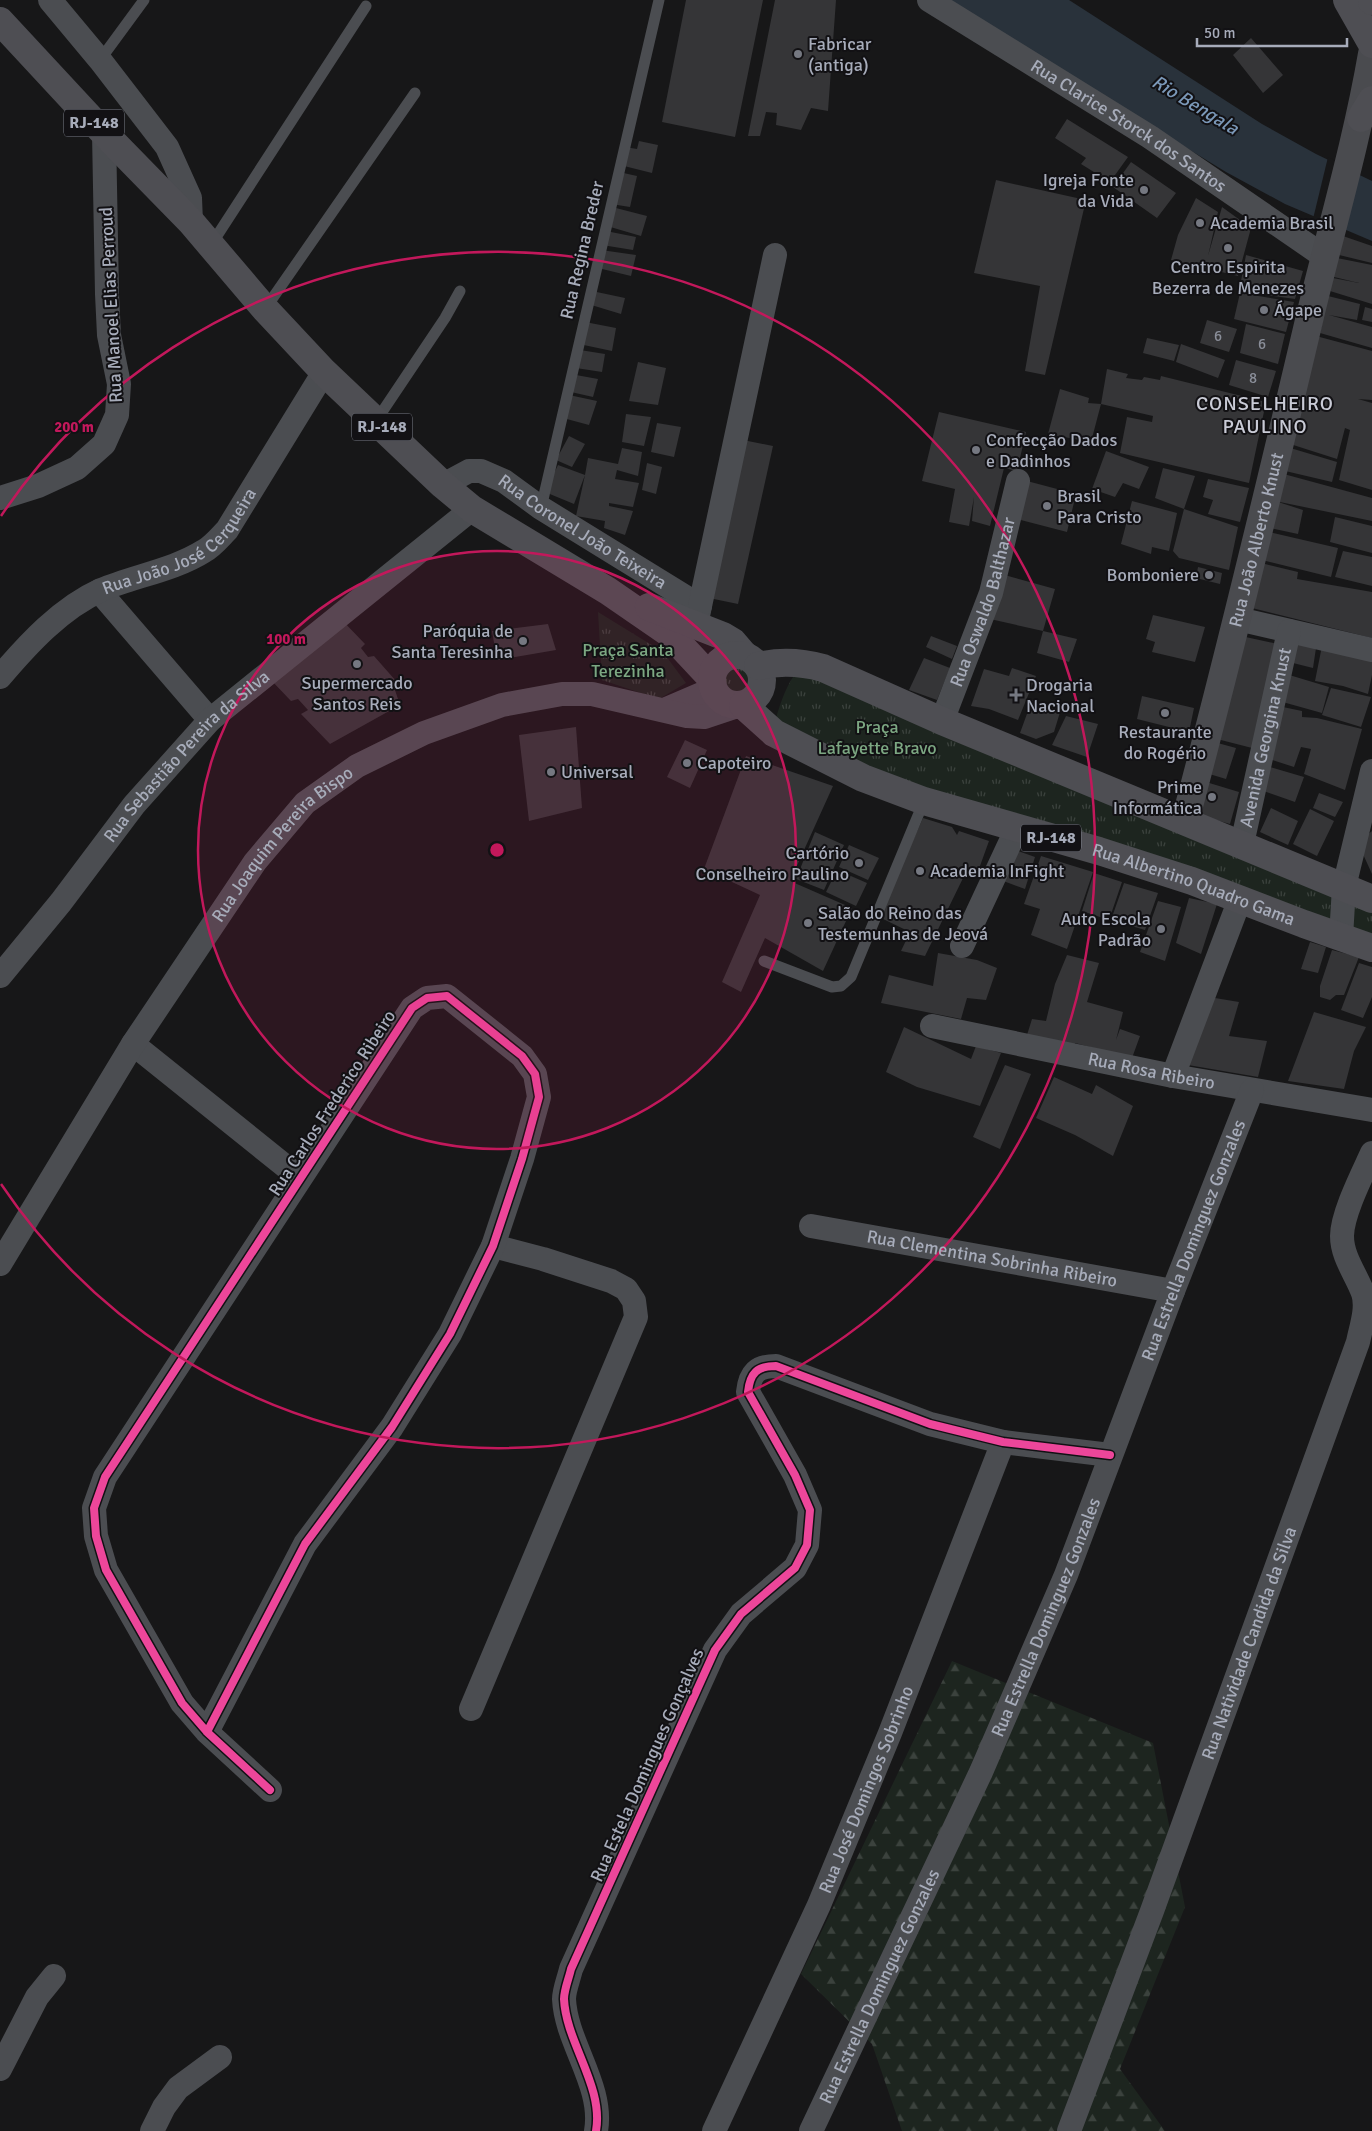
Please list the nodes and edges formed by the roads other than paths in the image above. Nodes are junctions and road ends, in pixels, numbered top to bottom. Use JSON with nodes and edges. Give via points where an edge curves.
{"nodes":[{"id":1,"x":50,"y":0,"type":"edge"},
{"id":2,"x":144,"y":0,"type":"edge"},
{"id":3,"x":658,"y":0,"type":"edge"},
{"id":4,"x":930,"y":0,"type":"edge"},
{"id":5,"x":1347,"y":0,"type":"edge"},
{"id":6,"x":366,"y":6,"type":"dead end"},
{"id":7,"x":0,"y":21,"type":"edge"},
{"id":8,"x":1372,"y":44,"type":"edge"},
{"id":9,"x":1372,"y":54,"type":"edge"},
{"id":10,"x":100,"y":60,"type":"junction"},
{"id":11,"x":415,"y":93,"type":"dead end"},
{"id":12,"x":1365,"y":118,"type":"edge"},
{"id":13,"x":104,"y":133,"type":"junction"},
{"id":14,"x":190,"y":222,"type":"junction"},
{"id":15,"x":210,"y":246,"type":"junction"},
{"id":16,"x":1327,"y":247,"type":"junction"},
{"id":17,"x":776,"y":255,"type":"dead end"},
{"id":18,"x":460,"y":291,"type":"dead end"},
{"id":19,"x":265,"y":309,"type":"junction"},
{"id":20,"x":324,"y":372,"type":"junction"},
{"id":21,"x":376,"y":421,"type":"junction"},
{"id":22,"x":1018,"y":481,"type":"dead end"},
{"id":23,"x":443,"y":485,"type":"junction"},
{"id":24,"x":0,"y":498,"type":"edge"},
{"id":25,"x":541,"y":508,"type":"junction"},
{"id":26,"x":472,"y":509,"type":"junction"},
{"id":27,"x":99,"y":591,"type":"junction"},
{"id":28,"x":608,"y":591,"type":"junction"},
{"id":29,"x":698,"y":615,"type":"junction"},
{"id":30,"x":1238,"y":619,"type":"junction"},
{"id":31,"x":1289,"y":631,"type":"junction"},
{"id":32,"x":1372,"y":650,"type":"edge"},
{"id":33,"x":751,"y":661,"type":"junction"},
{"id":34,"x":806,"y":664,"type":"junction"},
{"id":35,"x":0,"y":677,"type":"edge"},
{"id":36,"x":712,"y":684,"type":"junction"},
{"id":37,"x":740,"y":705,"type":"junction"},
{"id":38,"x":664,"y":710,"type":"junction"},
{"id":39,"x":210,"y":720,"type":"junction"},
{"id":40,"x":942,"y":721,"type":"junction"},
{"id":41,"x":774,"y":733,"type":"junction"},
{"id":42,"x":1372,"y":771,"type":"edge"},
{"id":43,"x":924,"y":801,"type":"junction"},
{"id":44,"x":1185,"y":821,"type":"junction"},
{"id":45,"x":1017,"y":828,"type":"junction"},
{"id":46,"x":1242,"y":844,"type":"junction"},
{"id":47,"x":1344,"y":886,"type":"junction"},
{"id":48,"x":1240,"y":899,"type":"junction"},
{"id":49,"x":1372,"y":899,"type":"edge"},
{"id":50,"x":1342,"y":937,"type":"junction"},
{"id":51,"x":962,"y":946,"type":"dead end"},
{"id":52,"x":1372,"y":948,"type":"edge"},
{"id":53,"x":764,"y":961,"type":"dead end"},
{"id":54,"x":0,"y":976,"type":"edge"},
{"id":55,"x":932,"y":1026,"type":"dead end"},
{"id":56,"x":133,"y":1044,"type":"junction"},
{"id":57,"x":1173,"y":1076,"type":"junction"},
{"id":58,"x":1252,"y":1090,"type":"junction"},
{"id":59,"x":1372,"y":1110,"type":"edge"},
{"id":60,"x":1372,"y":1153,"type":"edge"},
{"id":61,"x":300,"y":1178,"type":"junction"},
{"id":62,"x":811,"y":1226,"type":"dead end"},
{"id":63,"x":493,"y":1246,"type":"junction"},
{"id":64,"x":0,"y":1264,"type":"edge"},
{"id":65,"x":1173,"y":1291,"type":"junction"},
{"id":66,"x":1003,"y":1442,"type":"junction"},
{"id":67,"x":1110,"y":1455,"type":"junction"},
{"id":68,"x":470,"y":1709,"type":"dead end"},
{"id":69,"x":207,"y":1732,"type":"junction"},
{"id":70,"x":270,"y":1790,"type":"dead end"},
{"id":71,"x":54,"y":1976,"type":"dead end"},
{"id":72,"x":220,"y":2057,"type":"dead end"},
{"id":73,"x":0,"y":2069,"type":"edge"},
{"id":74,"x":152,"y":2131,"type":"edge"},
{"id":75,"x":596,"y":2131,"type":"edge"},
{"id":76,"x":714,"y":2131,"type":"edge"},
{"id":77,"x":811,"y":2131,"type":"edge"},
{"id":78,"x":1069,"y":2131,"type":"edge"}],
"edges":[{"from":1,"to":10,"type":"street","number":"RJ-148"},
{"from":2,"to":10,"type":"lane"},
{"from":3,"to":25,"type":"lane","name":"Rua Regina Breder"},
{"from":4,"to":16,"type":"street","name":"Rua Clarice Storck dos Santos"},
{"from":5,"to":8,"type":"main road"},
{"from":6,"to":15,"type":"lane"},
{"from":7,"to":13,"type":"main road","number":"RJ-148"},
{"from":9,"to":12,"type":"street","name":"Rua João Alberto Knust"},
{"from":10,"to":14,"type":"street","number":"RJ-148","via":[[167,147],[190,198]]},
{"from":11,"to":19,"type":"lane"},
{"from":12,"to":16,"type":"street","name":"Rua João Alberto Knust"},
{"from":13,"to":14,"type":"main road","number":"RJ-148"},
{"from":13,"to":24,"type":"street","name":"Rua Manoel Elias Perroud","via":[[108,319],[119,384],[117,415],[104,444],[77,468],[38,486]]},
{"from":14,"to":15,"type":"main road","number":"RJ-148"},
{"from":15,"to":19,"type":"main road","number":"RJ-148"},
{"from":16,"to":30,"type":"street","name":"Rua João Alberto Knust"},
{"from":17,"to":29,"type":"street"},
{"from":18,"to":21,"type":"lane"},
{"from":19,"to":20,"type":"main road","number":"RJ-148"},
{"from":20,"to":21,"type":"main road","number":"RJ-148"},
{"from":20,"to":27,"type":"street","name":"Rua João José Cerqueira","via":[[227,530],[206,550],[186,561]]},
{"from":21,"to":23,"type":"main road","number":"RJ-148"},
{"from":22,"to":40,"type":"street","name":"Rua Oswaldo Balthazar","via":[[992,593]]},
{"from":23,"to":25,"type":"street","name":"Rua Coronel João Teixeira","via":[[469,471],[481,471],[504,481]]},
{"from":23,"to":26,"type":"main road","number":"RJ-148"},
{"from":25,"to":29,"type":"street","name":"Rua Coronel João Teixeira"},
{"from":26,"to":28,"type":"main road","number":"RJ-148"},
{"from":26,"to":39,"type":"street","name":"Rua Sebastião Pereira da Silva"},
{"from":27,"to":35,"type":"street","name":"Rua João José Cerqueira","via":[[64,612]]},
{"from":27,"to":39,"type":"street"},
{"from":28,"to":29,"type":"main road"},
{"from":28,"to":36,"type":"main road","number":"RJ-148","via":[[669,633]]},
{"from":29,"to":33,"type":"main road","via":[[733,642]]},
{"from":30,"to":31,"type":"street"},
{"from":30,"to":44,"type":"street","name":"Rua João Alberto Knust"},
{"from":31,"to":32,"type":"street"},
{"from":31,"to":46,"type":"street","name":"Avenida Georgina Knust"},
{"from":33,"to":34,"type":"main road"},
{"from":33,"to":36,"type":"main road","via":[[733,655],[723,660],[715,668]]},
{"from":33,"to":37,"type":"main road","via":[[762,677],[761,689],[754,700]]},
{"from":34,"to":40,"type":"main road","via":[[823,668]]},
{"from":34,"to":41,"type":"main road","via":[[791,672],[776,692],[771,704]]},
{"from":36,"to":37,"type":"main road","via":[[718,698],[727,704]]},
{"from":36,"to":38,"type":"street"},
{"from":37,"to":38,"type":"street","name":"Rua Joaquim Pereira Bispo","via":[[704,717]]},
{"from":37,"to":41,"type":"main road","name":"Rua Albertino Quadro Gama","number":"RJ-148"},
{"from":38,"to":56,"type":"street","name":"Rua Joaquim Pereira Bispo","via":[[592,694],[562,694],[502,705],[424,733],[357,766],[305,802],[255,862]]},
{"from":39,"to":54,"type":"street","name":"Rua Sebastião Pereira da Silva","via":[[134,806]]},
{"from":40,"to":44,"type":"main road"},
{"from":41,"to":43,"type":"main road","name":"Rua Albertino Quadro Gama","number":"RJ-148","via":[[863,778]]},
{"from":42,"to":47,"type":"street"},
{"from":43,"to":45,"type":"main road","name":"Rua Albertino Quadro Gama","number":"RJ-148"},
{"from":43,"to":53,"type":"lane","via":[[851,977],[842,986],[832,987]]},
{"from":44,"to":46,"type":"main road"},
{"from":45,"to":48,"type":"main road","name":"Rua Albertino Quadro Gama","number":"RJ-148","via":[[1099,851]]},
{"from":45,"to":51,"type":"street"},
{"from":46,"to":47,"type":"main road"},
{"from":47,"to":49,"type":"main road"},
{"from":47,"to":50,"type":"street"},
{"from":48,"to":50,"type":"main road","name":"Rua Albertino Quadro Gama","number":"RJ-148"},
{"from":48,"to":57,"type":"street"},
{"from":50,"to":52,"type":"main road","name":"Rua Albertino Quadro Gama","number":"RJ-148"},
{"from":55,"to":57,"type":"street","name":"Rua Rosa Ribeiro"},
{"from":56,"to":61,"type":"street","name":"Rua Carlos Frederico Ribeiro"},
{"from":56,"to":64,"type":"street","name":"Rua Joaquim Pereira Bispo"},
{"from":57,"to":58,"type":"street","name":"Rua Rosa Ribeiro"},
{"from":58,"to":59,"type":"street","name":"Rua Rosa Ribeiro"},
{"from":58,"to":65,"type":"street","name":"Rua Estrella Dominguez Gonzales"},
{"from":60,"to":78,"type":"street","name":"Rua Natividade Candida da Silva","via":[[1342,1235],[1348,1262],[1363,1294],[1364,1317],[1358,1342]]},
{"from":61,"to":63,"type":"street","name":"Rua Carlos Frederico Ribeiro","via":[[412,1008],[427,998],[447,996],[522,1056],[535,1074],[538,1098]]},
{"from":61,"to":69,"type":"street","name":"Rua Carlos Frederico Ribeiro","via":[[104,1477],[94,1508],[96,1536],[106,1570],[182,1703]]},
{"from":62,"to":65,"type":"street","name":"Rua Clementina Sobrinha Ribeiro"},
{"from":63,"to":68,"type":"street","via":[[611,1281],[626,1289],[634,1301],[636,1317]]},
{"from":63,"to":69,"type":"street","name":"Rua Carlos Frederico Ribeiro","via":[[450,1334],[402,1410],[305,1544]]},
{"from":65,"to":67,"type":"street","name":"Rua Estrella Dominguez Gonzales"},
{"from":66,"to":67,"type":"street","name":"Rua Estela Domingues Gonçalves"},
{"from":66,"to":75,"type":"street","name":"Rua Estela Domingues Gonçalves","via":[[930,1424],[776,1366],[763,1366],[755,1372],[748,1392],[795,1475],[810,1510],[807,1545],[795,1568],[741,1614],[715,1650],[571,1969],[564,1998],[568,2024],[590,2080],[598,2123]]},
{"from":66,"to":76,"type":"street","name":"Rua José Domingos Sobrinho","via":[[819,1906]]},
{"from":67,"to":77,"type":"street","name":"Rua Estrella Dominguez Gonzales","via":[[1066,1575],[981,1772]]},
{"from":69,"to":70,"type":"street","name":"Rua Carlos Frederico Ribeiro"},
{"from":71,"to":73,"type":"street","via":[[37,1997]]},
{"from":72,"to":74,"type":"street","via":[[178,2088]]}]}
